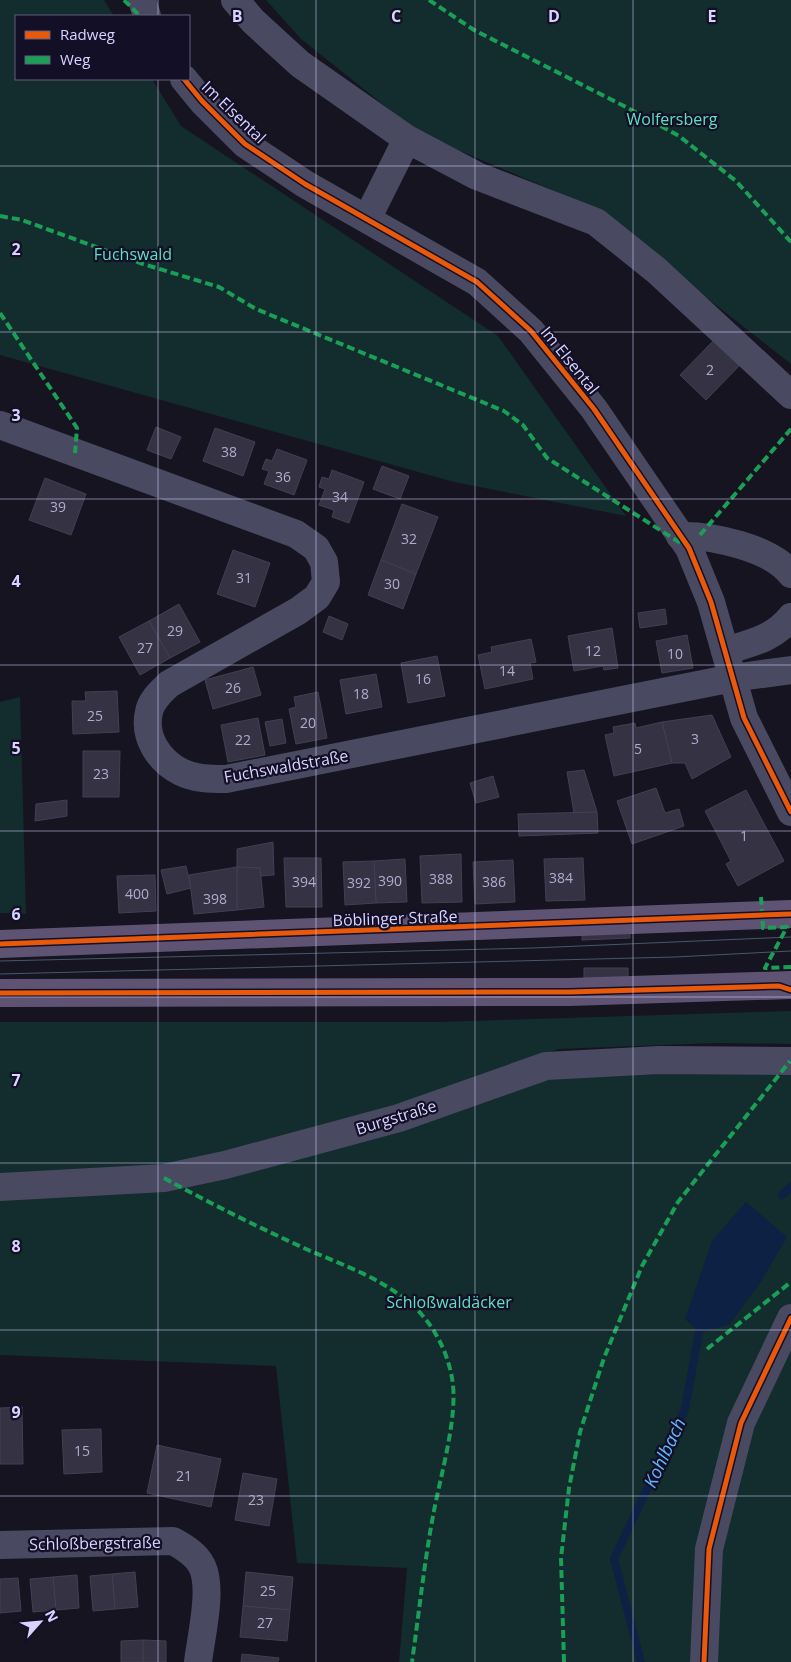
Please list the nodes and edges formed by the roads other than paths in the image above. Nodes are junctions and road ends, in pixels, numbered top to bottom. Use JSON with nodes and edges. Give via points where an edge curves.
{"nodes":[{"id":1,"x":142,"y":0,"type":"edge"},
{"id":2,"x":235,"y":0,"type":"edge"},
{"id":3,"x":147,"y":15,"type":"edge"},
{"id":4,"x":185,"y":80,"type":"edge"},
{"id":5,"x":407,"y":139,"type":"junction"},
{"id":6,"x":367,"y":219,"type":"junction"},
{"id":7,"x":791,"y":395,"type":"edge"},
{"id":8,"x":0,"y":425,"type":"edge"},
{"id":9,"x":680,"y":536,"type":"junction"},
{"id":10,"x":791,"y":574,"type":"edge"},
{"id":11,"x":791,"y":617,"type":"edge"},
{"id":12,"x":725,"y":651,"type":"junction"},
{"id":13,"x":791,"y":670,"type":"edge"},
{"id":14,"x":733,"y":678,"type":"junction"},
{"id":15,"x":791,"y":812,"type":"edge"},
{"id":16,"x":791,"y":914,"type":"edge"},
{"id":17,"x":0,"y":944,"type":"edge"},
{"id":18,"x":791,"y":985,"type":"edge"},
{"id":19,"x":0,"y":993,"type":"edge"},
{"id":20,"x":791,"y":1061,"type":"edge"},
{"id":21,"x":0,"y":1187,"type":"edge"},
{"id":22,"x":791,"y":1318,"type":"edge"},
{"id":23,"x":0,"y":1545,"type":"edge"},
{"id":24,"x":198,"y":1662,"type":"edge"},
{"id":25,"x":704,"y":1662,"type":"edge"}],
"edges":[{"from":1,"to":3,"type":"street"},
{"from":2,"to":5,"type":"street","via":[[253,22],[300,64]]},
{"from":4,"to":6,"type":"street","name":"Im Elsental","via":[[245,144],[305,184]]},
{"from":5,"to":6,"type":"street"},
{"from":5,"to":7,"type":"street","via":[[477,176],[596,222],[656,270]]},
{"from":6,"to":9,"type":"street","name":"Im Elsental","via":[[477,282],[531,331],[594,409]]},
{"from":8,"to":14,"type":"street","name":"Fuchswaldstraße","via":[[296,534],[316,548],[324,562],[326,582],[317,597],[169,684],[156,697],[148,712],[154,748],[165,762],[182,773],[201,779],[226,779]]},
{"from":9,"to":10,"type":"street","via":[[700,535],[762,552],[783,564]]},
{"from":9,"to":12,"type":"street","name":"Im Elsental","via":[[702,577]]},
{"from":11,"to":12,"type":"street","via":[[780,630]]},
{"from":12,"to":14,"type":"street","name":"Im Elsental"},
{"from":13,"to":14,"type":"street","name":"Fuchswaldstraße"},
{"from":14,"to":15,"type":"street","via":[[744,718]]},
{"from":16,"to":17,"type":"main road","name":"Böblinger Straße"},
{"from":18,"to":19,"type":"main road","via":[[568,992]]},
{"from":20,"to":21,"type":"street","name":"Burgstraße","via":[[659,1060],[546,1066],[398,1118],[225,1165],[164,1178]]},
{"from":22,"to":25,"type":"street","via":[[741,1424],[709,1549]]},
{"from":23,"to":24,"type":"street","name":"Schloßbergstraße","via":[[174,1541],[190,1551],[202,1565],[208,1583]]}]}
